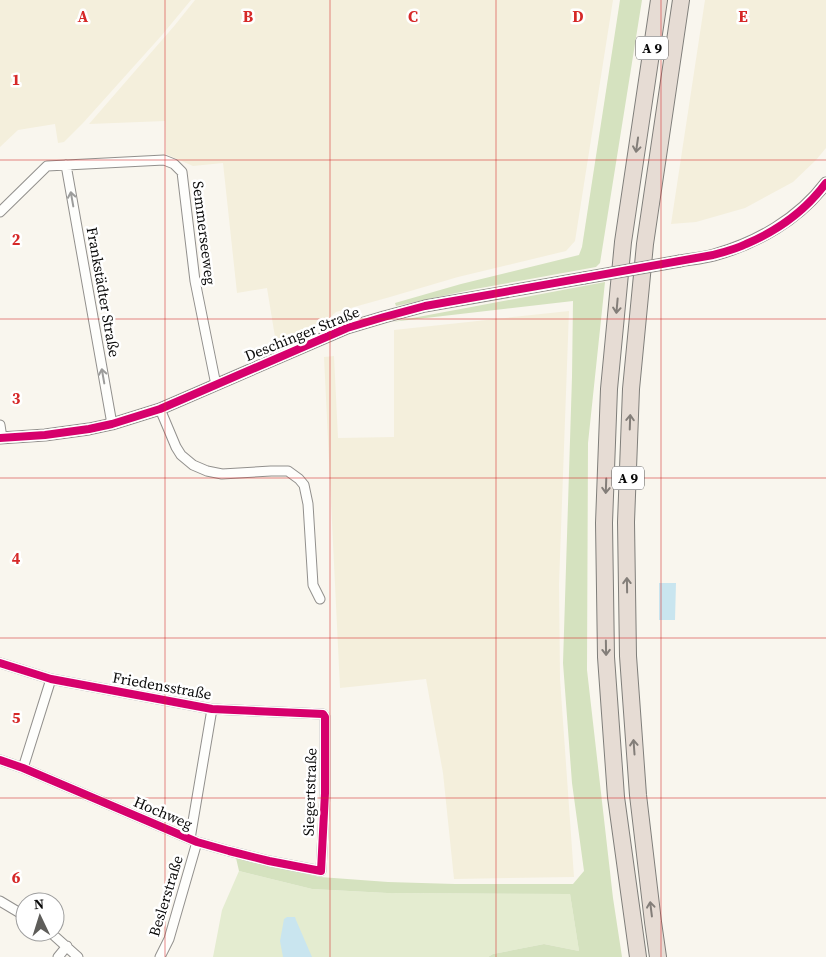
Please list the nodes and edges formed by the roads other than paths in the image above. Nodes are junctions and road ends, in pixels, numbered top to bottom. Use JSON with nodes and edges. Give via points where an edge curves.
{"nodes":[{"id":1,"x":659,"y":0,"type":"edge"},
{"id":2,"x":682,"y":0,"type":"edge"},
{"id":3,"x":66,"y":165,"type":"junction"},
{"id":4,"x":826,"y":183,"type":"edge"},
{"id":5,"x":0,"y":212,"type":"edge"},
{"id":6,"x":216,"y":385,"type":"junction"},
{"id":7,"x":160,"y":409,"type":"junction"},
{"id":8,"x":112,"y":424,"type":"junction"},
{"id":9,"x":0,"y":425,"type":"edge"},
{"id":10,"x":1,"y":438,"type":"edge"},
{"id":11,"x":320,"y":600,"type":"dead end"},
{"id":12,"x":1,"y":666,"type":"edge"},
{"id":13,"x":51,"y":679,"type":"junction"},
{"id":14,"x":212,"y":709,"type":"junction"},
{"id":15,"x":323,"y":714,"type":"joint"},
{"id":16,"x":0,"y":760,"type":"edge"},
{"id":17,"x":23,"y":768,"type":"junction"},
{"id":18,"x":193,"y":840,"type":"junction"},
{"id":19,"x":321,"y":872,"type":"joint"},
{"id":20,"x":0,"y":901,"type":"edge"},
{"id":21,"x":15,"y":910,"type":"edge"},
{"id":22,"x":62,"y":942,"type":"edge"},
{"id":23,"x":67,"y":946,"type":"junction"},
{"id":24,"x":58,"y":957,"type":"edge"},
{"id":25,"x":78,"y":957,"type":"edge"},
{"id":26,"x":160,"y":957,"type":"edge"},
{"id":27,"x":638,"y":957,"type":"edge"},
{"id":28,"x":658,"y":957,"type":"edge"}],
"edges":[{"from":1,"to":27,"type":"highway","number":"A 9","one_way":true,"via":[[623,242],[609,389],[604,523],[606,657],[616,797]]},
{"from":28,"to":2,"type":"highway","number":"A 9","one_way":true,"via":[[637,785],[628,656],[626,522],[631,389],[645,244]]},
{"from":3,"to":5,"type":"street","name":"Semmerseeweg","via":[[47,166]]},
{"from":3,"to":6,"type":"street","name":"Semmerseeweg","via":[[164,160],[182,172],[195,281]]},
{"from":8,"to":3,"type":"street","name":"Frankstädter Straße","one_way":true},
{"from":4,"to":6,"type":"street","name":"Deschinger Straße","bridge":true,"via":[[794,216],[771,232],[721,253],[425,306],[347,328]]},
{"from":6,"to":7,"type":"street","name":"Deschinger Straße"},
{"from":7,"to":8,"type":"street","name":"Deschinger Straße"},
{"from":7,"to":11,"type":"street","via":[[176,447],[192,465],[222,474],[288,471],[299,478],[308,504],[314,585]]},
{"from":8,"to":10,"type":"street","name":"Deschinger Straße","via":[[45,435]]},
{"from":9,"to":10,"type":"street"},
{"from":12,"to":13,"type":"street","name":"Friedensstraße"},
{"from":13,"to":14,"type":"street","name":"Friedensstraße"},
{"from":13,"to":17,"type":"street"},
{"from":14,"to":15,"type":"street","name":"Friedensstraße"},
{"from":14,"to":18,"type":"street","name":"Beslerstraße"},
{"from":15,"to":19,"type":"street","name":"Siegertstraße","via":[[325,793]]},
{"from":16,"to":17,"type":"street","name":"Hochweg"},
{"from":17,"to":18,"type":"street","name":"Hochweg"},
{"from":18,"to":19,"type":"street","name":"Hochweg"},
{"from":18,"to":26,"type":"street","name":"Beslerstraße","via":[[170,939]]},
{"from":20,"to":21,"type":"street"},
{"from":22,"to":23,"type":"street"},
{"from":23,"to":24,"type":"street"},
{"from":23,"to":25,"type":"street"}]}
